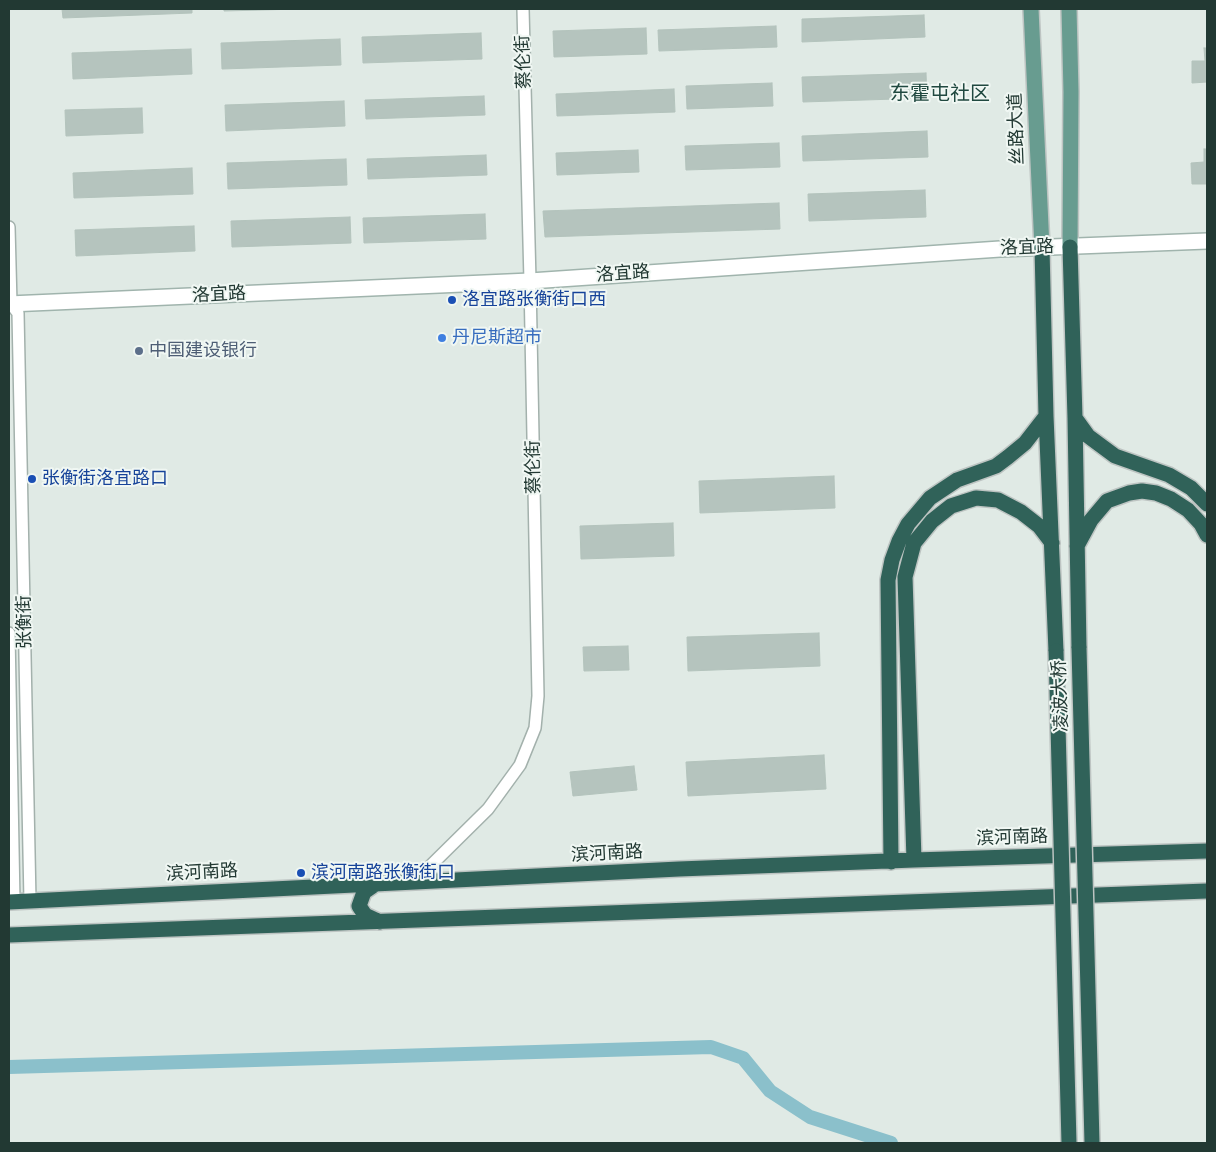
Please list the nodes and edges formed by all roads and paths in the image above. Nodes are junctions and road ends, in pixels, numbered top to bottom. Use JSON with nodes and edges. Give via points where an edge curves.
{"nodes":[{"id":1,"x":522,"y":9,"type":"edge"},
{"id":2,"x":1032,"y":9,"type":"edge"},
{"id":3,"x":1069,"y":9,"type":"edge"},
{"id":4,"x":9,"y":227,"type":"edge"},
{"id":5,"x":1207,"y":241,"type":"edge"},
{"id":6,"x":1207,"y":251,"type":"edge"},
{"id":7,"x":1070,"y":252,"type":"junction"},
{"id":8,"x":1042,"y":253,"type":"junction"},
{"id":9,"x":530,"y":285,"type":"junction"},
{"id":10,"x":12,"y":309,"type":"edge"},
{"id":11,"x":1046,"y":416,"type":"junction"},
{"id":12,"x":1075,"y":418,"type":"junction"},
{"id":13,"x":1207,"y":504,"type":"edge"},
{"id":14,"x":1207,"y":535,"type":"edge"},
{"id":15,"x":1052,"y":543,"type":"junction"},
{"id":16,"x":1076,"y":547,"type":"junction"},
{"id":17,"x":9,"y":633,"type":"edge"},
{"id":18,"x":1207,"y":851,"type":"edge"},
{"id":19,"x":914,"y":860,"type":"junction"},
{"id":20,"x":891,"y":862,"type":"junction"},
{"id":21,"x":414,"y":882,"type":"junction"},
{"id":22,"x":377,"y":883,"type":"junction"},
{"id":23,"x":1207,"y":890,"type":"edge"},
{"id":24,"x":30,"y":901,"type":"junction"},
{"id":25,"x":12,"y":902,"type":"edge"},
{"id":26,"x":380,"y":922,"type":"junction"},
{"id":27,"x":9,"y":935,"type":"edge"},
{"id":28,"x":1069,"y":1143,"type":"edge"},
{"id":29,"x":1092,"y":1143,"type":"edge"}],
"edges":[{"from":1,"to":9,"type":"street","name":"蔡伦街"},
{"from":2,"to":8,"type":"main road","name":"丝路大道"},
{"from":3,"to":7,"type":"main road"},
{"from":4,"to":10,"type":"street","name":"张衡街"},
{"from":5,"to":7,"type":"street","name":"洛宜路"},
{"from":6,"to":7,"type":"street","name":"洛宜路"},
{"from":7,"to":8,"type":"street","name":"洛宜路"},
{"from":7,"to":12,"type":"highway","name":"凌波大桥"},
{"from":8,"to":9,"type":"street","name":"洛宜路"},
{"from":8,"to":11,"type":"highway","name":"凌波大桥"},
{"from":9,"to":10,"type":"street","name":"洛宜路"},
{"from":9,"to":21,"type":"street","name":"蔡伦街","via":[[538,696],[535,728],[520,765],[488,809]]},
{"from":10,"to":24,"type":"street","name":"张衡街"},
{"from":11,"to":15,"type":"highway","name":"凌波大桥"},
{"from":11,"to":20,"type":"highway","via":[[1025,443],[996,466],[957,480],[930,498],[908,524],[892,560],[888,580]]},
{"from":12,"to":13,"type":"highway","via":[[1088,436],[1115,456],[1169,475],[1191,488]]},
{"from":12,"to":16,"type":"highway","name":"凌波大桥"},
{"from":14,"to":16,"type":"highway","via":[[1188,510],[1171,499],[1156,492],[1129,492],[1101,507]]},
{"from":15,"to":19,"type":"highway","via":[[1039,526],[1021,512],[998,500],[976,498],[951,506],[932,521],[914,544],[905,577]]},
{"from":15,"to":28,"type":"highway","name":"凌波大桥","bridge":true},
{"from":16,"to":29,"type":"highway","name":"凌波大桥","bridge":true},
{"from":17,"to":25,"type":"street","name":"张衡街"},
{"from":18,"to":19,"type":"highway","name":"滨河南路"},
{"from":19,"to":20,"type":"highway","name":"滨河南路"},
{"from":20,"to":21,"type":"highway","name":"滨河南路"},
{"from":21,"to":22,"type":"highway","name":"滨河南路"},
{"from":22,"to":24,"type":"highway","name":"滨河南路"},
{"from":22,"to":26,"type":"highway","via":[[364,892],[359,906],[365,915]]},
{"from":23,"to":26,"type":"highway"},
{"from":24,"to":25,"type":"highway","name":"滨河南路"},
{"from":26,"to":27,"type":"highway"}]}
